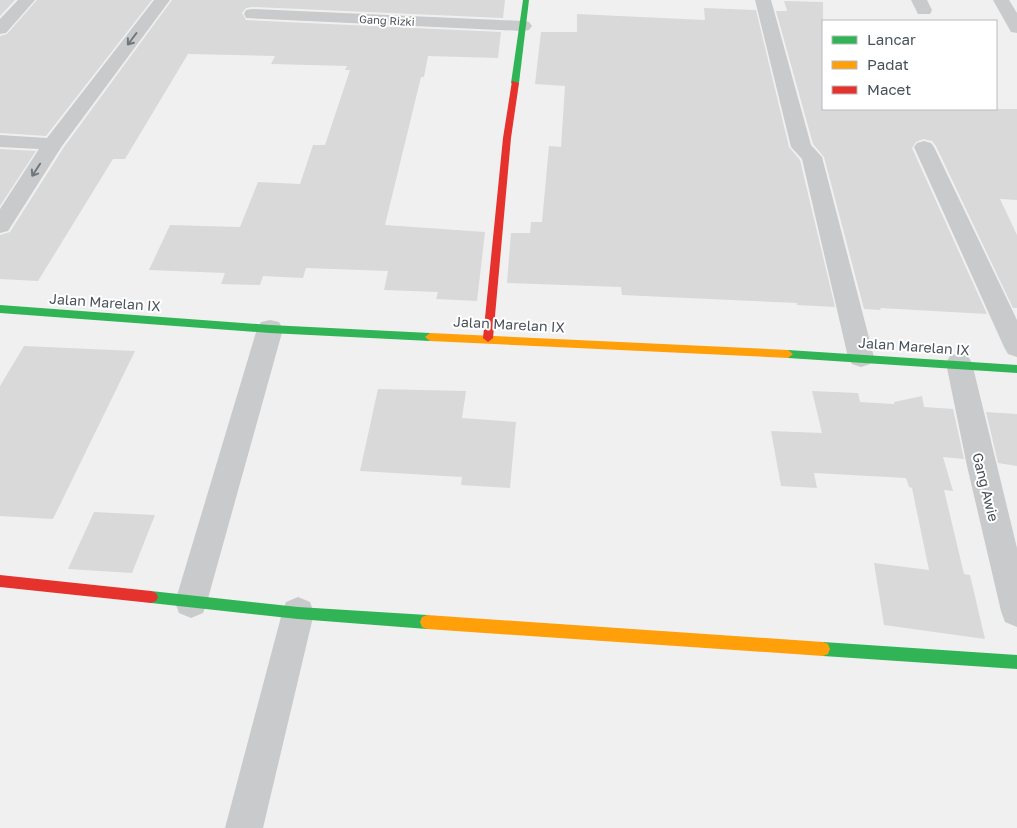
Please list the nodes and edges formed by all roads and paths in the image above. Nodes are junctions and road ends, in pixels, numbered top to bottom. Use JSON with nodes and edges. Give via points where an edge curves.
{"nodes":[{"id":1,"x":27,"y":0,"type":"edge"},
{"id":2,"x":141,"y":0,"type":"edge"},
{"id":3,"x":162,"y":0,"type":"edge"},
{"id":4,"x":526,"y":0,"type":"edge"},
{"id":5,"x":763,"y":0,"type":"edge"},
{"id":6,"x":1008,"y":9,"type":"edge"},
{"id":7,"x":252,"y":14,"type":"dead end"},
{"id":8,"x":523,"y":26,"type":"junction"},
{"id":9,"x":1017,"y":28,"type":"edge"},
{"id":10,"x":0,"y":29,"type":"edge"},
{"id":11,"x":0,"y":141,"type":"edge"},
{"id":12,"x":45,"y":143,"type":"junction"},
{"id":13,"x":924,"y":147,"type":"dead end"},
{"id":14,"x":5,"y":184,"type":"dead end"},
{"id":15,"x":0,"y":226,"type":"edge"},
{"id":16,"x":0,"y":309,"type":"edge"},
{"id":17,"x":270,"y":329,"type":"junction"},
{"id":18,"x":488,"y":338,"type":"junction"},
{"id":19,"x":1017,"y":347,"type":"edge"},
{"id":20,"x":861,"y":357,"type":"junction"},
{"id":21,"x":958,"y":363,"type":"junction"},
{"id":22,"x":1017,"y":369,"type":"edge"},
{"id":23,"x":0,"y":581,"type":"edge"},
{"id":24,"x":192,"y":602,"type":"junction"},
{"id":25,"x":1017,"y":611,"type":"edge"},
{"id":26,"x":298,"y":614,"type":"junction"},
{"id":27,"x":1017,"y":662,"type":"edge"},
{"id":28,"x":244,"y":828,"type":"edge"}],
"edges":[{"from":1,"to":10,"type":"street"},
{"from":2,"to":12,"type":"street"},
{"from":3,"to":12,"type":"street","one_way":true},
{"from":4,"to":8,"type":"street"},
{"from":5,"to":20,"type":"street","via":[[801,147],[812,157]]},
{"from":6,"to":9,"type":"street"},
{"from":7,"to":8,"type":"street","name":"Gang Rizki"},
{"from":8,"to":18,"type":"street","via":[[507,138]]},
{"from":11,"to":12,"type":"street"},
{"from":12,"to":14,"type":"street"},
{"from":12,"to":15,"type":"street","one_way":true},
{"from":13,"to":19,"type":"street"},
{"from":16,"to":17,"type":"street","name":"Jalan Marelan IX"},
{"from":17,"to":18,"type":"street","name":"Jalan Marelan IX"},
{"from":17,"to":24,"type":"street"},
{"from":18,"to":20,"type":"street","name":"Jalan Marelan IX"},
{"from":20,"to":21,"type":"street","name":"Jalan Marelan IX"},
{"from":21,"to":22,"type":"street","name":"Jalan Marelan IX"},
{"from":21,"to":25,"type":"street","name":"Gang Awie"},
{"from":23,"to":24,"type":"street"},
{"from":24,"to":26,"type":"street"},
{"from":26,"to":27,"type":"street"},
{"from":26,"to":28,"type":"street"}]}
